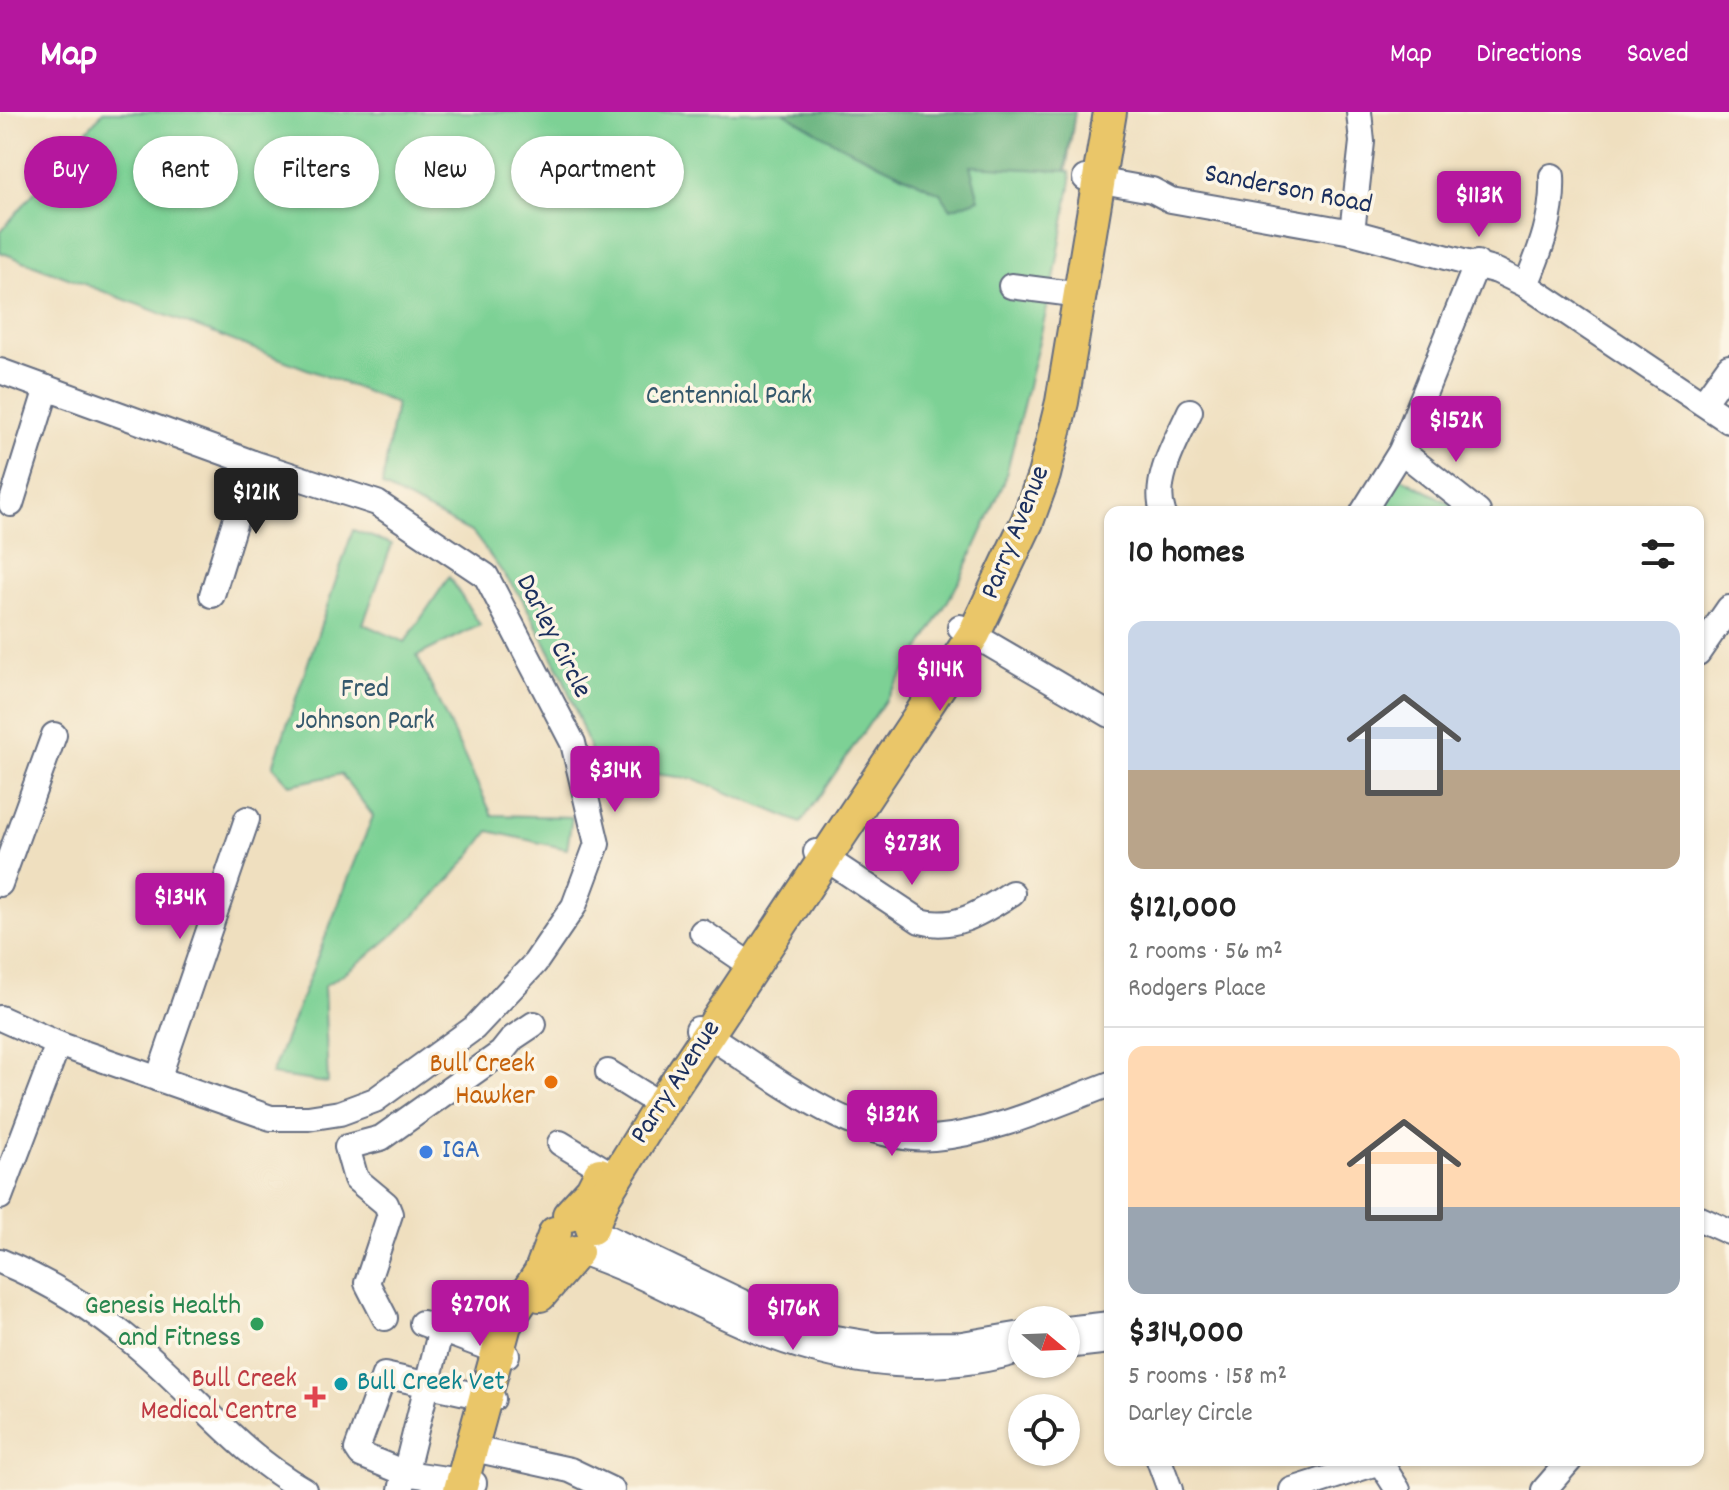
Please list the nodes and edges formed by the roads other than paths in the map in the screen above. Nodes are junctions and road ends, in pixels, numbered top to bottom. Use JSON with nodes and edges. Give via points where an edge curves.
{"nodes":[{"id":1,"x":1096,"y":112,"type":"edge"},
{"id":2,"x":1110,"y":112,"type":"edge"},
{"id":3,"x":1359,"y":112,"type":"edge"},
{"id":4,"x":1552,"y":176,"type":"dead end"},
{"id":5,"x":1090,"y":188,"type":"junction"},
{"id":6,"x":1352,"y":232,"type":"junction"},
{"id":7,"x":1477,"y":263,"type":"junction"},
{"id":8,"x":1526,"y":285,"type":"junction"},
{"id":9,"x":1011,"y":286,"type":"dead end"},
{"id":10,"x":1065,"y":293,"type":"junction"},
{"id":11,"x":1729,"y":367,"type":"edge"},
{"id":12,"x":0,"y":371,"type":"edge"},
{"id":13,"x":47,"y":388,"type":"junction"},
{"id":14,"x":1703,"y":403,"type":"junction"},
{"id":15,"x":1190,"y":411,"type":"dead end"},
{"id":16,"x":1729,"y":421,"type":"edge"},
{"id":17,"x":1401,"y":451,"type":"junction"},
{"id":18,"x":253,"y":463,"type":"junction"},
{"id":19,"x":11,"y":504,"type":"dead end"},
{"id":20,"x":1161,"y":506,"type":"edge"},
{"id":21,"x":1367,"y":506,"type":"edge"},
{"id":22,"x":1470,"y":506,"type":"edge"},
{"id":23,"x":212,"y":595,"type":"dead end"},
{"id":24,"x":1729,"y":608,"type":"edge"},
{"id":25,"x":967,"y":630,"type":"junction"},
{"id":26,"x":1704,"y":644,"type":"edge"},
{"id":27,"x":1104,"y":711,"type":"edge"},
{"id":28,"x":54,"y":735,"type":"dead end"},
{"id":29,"x":247,"y":819,"type":"dead end"},
{"id":30,"x":820,"y":855,"type":"junction"},
{"id":31,"x":0,"y":884,"type":"edge"},
{"id":32,"x":1012,"y":893,"type":"dead end"},
{"id":33,"x":702,"y":932,"type":"dead end"},
{"id":34,"x":748,"y":963,"type":"junction"},
{"id":35,"x":0,"y":1018,"type":"edge"},
{"id":36,"x":534,"y":1024,"type":"dead end"},
{"id":37,"x":703,"y":1032,"type":"junction"},
{"id":38,"x":58,"y":1044,"type":"junction"},
{"id":39,"x":608,"y":1072,"type":"dead end"},
{"id":40,"x":158,"y":1079,"type":"junction"},
{"id":41,"x":1104,"y":1086,"type":"edge"},
{"id":42,"x":656,"y":1102,"type":"junction"},
{"id":43,"x":560,"y":1143,"type":"dead end"},
{"id":44,"x":603,"y":1169,"type":"junction"},
{"id":45,"x":0,"y":1197,"type":"edge"},
{"id":46,"x":1704,"y":1222,"type":"edge"},
{"id":47,"x":1722,"y":1233,"type":"edge"},
{"id":48,"x":577,"y":1235,"type":"junction"},
{"id":49,"x":0,"y":1261,"type":"edge"},
{"id":50,"x":385,"y":1318,"type":"dead end"},
{"id":51,"x":1080,"y":1329,"type":"edge"},
{"id":52,"x":1104,"y":1329,"type":"edge"},
{"id":53,"x":1104,"y":1331,"type":"edge"},
{"id":54,"x":1008,"y":1336,"type":"edge"},
{"id":55,"x":1080,"y":1341,"type":"edge"},
{"id":56,"x":502,"y":1354,"type":"junction"},
{"id":57,"x":1008,"y":1354,"type":"edge"},
{"id":58,"x":426,"y":1384,"type":"junction"},
{"id":59,"x":488,"y":1398,"type":"junction"},
{"id":60,"x":475,"y":1450,"type":"junction"},
{"id":61,"x":1161,"y":1466,"type":"edge"},
{"id":62,"x":1367,"y":1466,"type":"edge"},
{"id":63,"x":1383,"y":1466,"type":"edge"},
{"id":64,"x":1565,"y":1466,"type":"edge"},
{"id":65,"x":403,"y":1481,"type":"edge"},
{"id":66,"x":467,"y":1486,"type":"edge"},
{"id":67,"x":304,"y":1490,"type":"edge"},
{"id":68,"x":612,"y":1490,"type":"edge"},
{"id":69,"x":1170,"y":1490,"type":"edge"},
{"id":70,"x":1292,"y":1490,"type":"edge"},
{"id":71,"x":1398,"y":1490,"type":"edge"},
{"id":72,"x":1544,"y":1490,"type":"edge"}],
"edges":[{"from":1,"to":5,"type":"main road","name":"Parry Avenue"},
{"from":2,"to":5,"type":"main road","name":"Parry Avenue"},
{"from":3,"to":6,"type":"street","via":[[1362,142]]},
{"from":4,"to":8,"type":"street","via":[[1553,204]]},
{"from":5,"to":6,"type":"street","name":"Sanderson Road","via":[[1152,190],[1171,200]]},
{"from":5,"to":10,"type":"main road","name":"Parry Avenue"},
{"from":5,"to":25,"type":"main road","name":"Parry Avenue","via":[[1062,402],[1044,475],[1027,522]]},
{"from":6,"to":7,"type":"street","name":"Sanderson Road"},
{"from":7,"to":8,"type":"street","name":"Sanderson Road"},
{"from":7,"to":17,"type":"street"},
{"from":8,"to":14,"type":"street","name":"Sanderson Road"},
{"from":9,"to":10,"type":"street"},
{"from":10,"to":25,"type":"main road","name":"Parry Avenue","via":[[1034,463]]},
{"from":11,"to":14,"type":"street"},
{"from":12,"to":13,"type":"street","name":"Darley Circle"},
{"from":13,"to":18,"type":"street","name":"Darley Circle"},
{"from":13,"to":19,"type":"street"},
{"from":14,"to":16,"type":"street","name":"Sanderson Road"},
{"from":15,"to":20,"type":"street","via":[[1170,454],[1158,498]]},
{"from":17,"to":21,"type":"street"},
{"from":17,"to":22,"type":"street"},
{"from":18,"to":23,"type":"street"},
{"from":18,"to":40,"type":"street","name":"Darley Circle","via":[[377,503],[486,576],[573,743],[597,844],[574,906],[535,963],[474,1028],[375,1100],[340,1113],[271,1118]]},
{"from":24,"to":26,"type":"street"},
{"from":25,"to":27,"type":"street"},
{"from":25,"to":30,"type":"main road","name":"Parry Avenue"},
{"from":28,"to":31,"type":"street"},
{"from":29,"to":40,"type":"street"},
{"from":30,"to":32,"type":"street","via":[[920,921],[935,925],[976,916]]},
{"from":30,"to":34,"type":"main road","name":"Parry Avenue"},
{"from":33,"to":34,"type":"street"},
{"from":34,"to":37,"type":"main road","name":"Parry Avenue"},
{"from":35,"to":38,"type":"street","name":"Darley Circle"},
{"from":36,"to":50,"type":"street","via":[[381,1138],[347,1147],[356,1179],[386,1204],[390,1214],[367,1283]]},
{"from":37,"to":41,"type":"street","via":[[845,1120],[893,1134],[933,1138],[988,1126]]},
{"from":37,"to":42,"type":"main road","name":"Parry Avenue"},
{"from":38,"to":40,"type":"street","name":"Darley Circle"},
{"from":38,"to":45,"type":"street"},
{"from":39,"to":42,"type":"street"},
{"from":42,"to":44,"type":"main road","name":"Parry Avenue"},
{"from":42,"to":48,"type":"main road","name":"Parry Avenue"},
{"from":43,"to":44,"type":"street"},
{"from":44,"to":48,"type":"main road","name":"Parry Avenue"},
{"from":46,"to":47,"type":"street"},
{"from":48,"to":54,"type":"street","via":[[794,1327],[835,1338],[878,1345],[962,1344]]},
{"from":48,"to":56,"type":"main road","name":"Parry Avenue"},
{"from":48,"to":57,"type":"street","via":[[614,1263],[769,1336],[829,1355],[942,1364]]},
{"from":49,"to":67,"type":"street","via":[[79,1301],[137,1345],[246,1452]]},
{"from":51,"to":52,"type":"street"},
{"from":53,"to":55,"type":"street"},
{"from":56,"to":58,"type":"street","via":[[431,1326]]},
{"from":56,"to":59,"type":"main road","name":"Parry Avenue"},
{"from":58,"to":59,"type":"street"},
{"from":58,"to":65,"type":"street"},
{"from":58,"to":65,"type":"street","via":[[384,1375],[357,1449]]},
{"from":59,"to":60,"type":"main road","name":"Parry Avenue"},
{"from":60,"to":66,"type":"main road","name":"Parry Avenue"},
{"from":60,"to":68,"type":"street","via":[[570,1470]]},
{"from":61,"to":69,"type":"street"},
{"from":62,"to":70,"type":"street"},
{"from":63,"to":71,"type":"street"},
{"from":64,"to":72,"type":"street"},
{"from":65,"to":66,"type":"street"}]}
